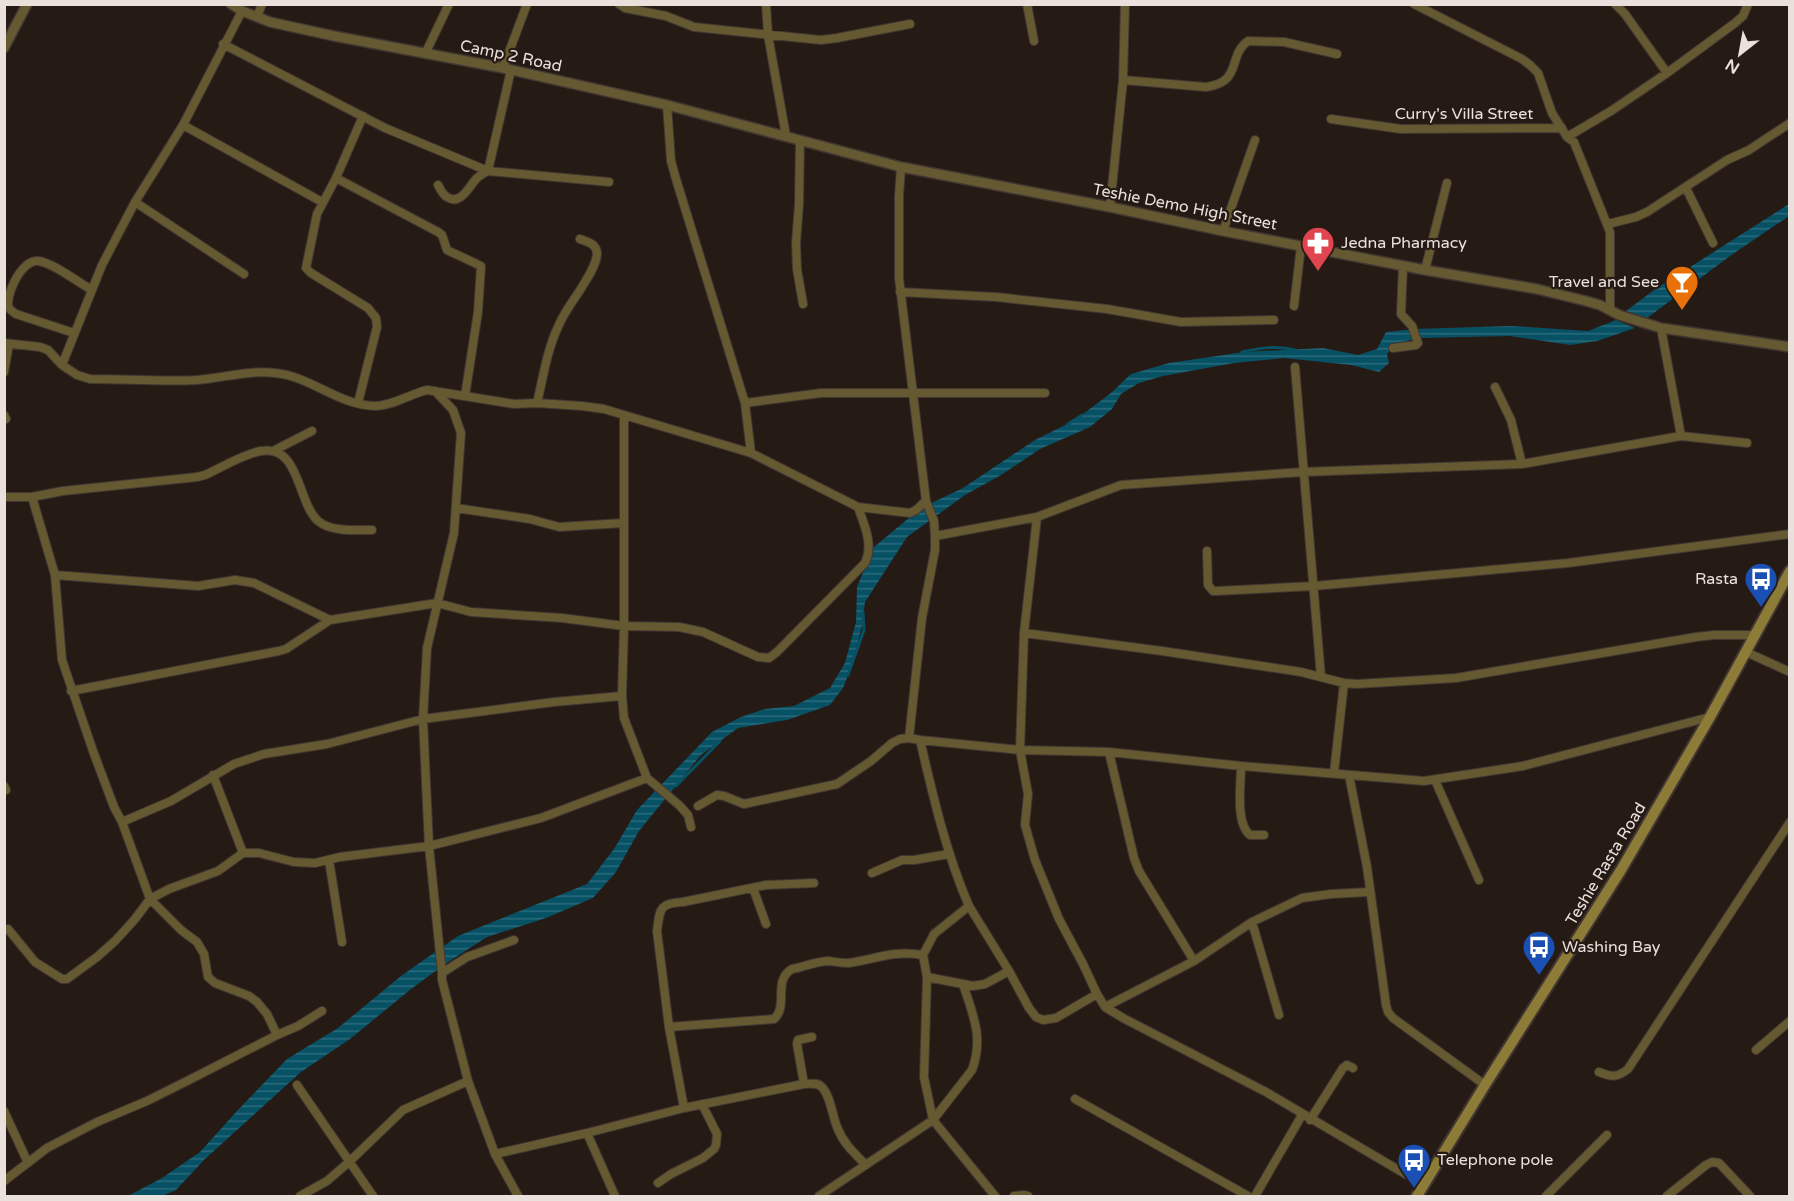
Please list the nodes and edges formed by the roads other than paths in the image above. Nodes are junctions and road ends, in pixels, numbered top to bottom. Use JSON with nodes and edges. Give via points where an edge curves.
{"nodes":[{"id":1,"x":27,"y":4,"type":"edge"},
{"id":2,"x":231,"y":4,"type":"edge"},
{"id":3,"x":262,"y":4,"type":"edge"},
{"id":4,"x":449,"y":4,"type":"edge"},
{"id":5,"x":527,"y":4,"type":"edge"},
{"id":6,"x":619,"y":4,"type":"edge"},
{"id":7,"x":766,"y":4,"type":"edge"},
{"id":8,"x":1027,"y":4,"type":"edge"},
{"id":9,"x":1125,"y":4,"type":"edge"},
{"id":10,"x":1414,"y":4,"type":"edge"},
{"id":11,"x":1615,"y":4,"type":"edge"},
{"id":12,"x":1748,"y":4,"type":"edge"},
{"id":13,"x":242,"y":11,"type":"junction"},
{"id":14,"x":257,"y":17,"type":"junction"},
{"id":15,"x":910,"y":24,"type":"dead end"},
{"id":16,"x":768,"y":35,"type":"junction"},
{"id":17,"x":1034,"y":41,"type":"dead end"},
{"id":18,"x":224,"y":44,"type":"junction"},
{"id":19,"x":4,"y":48,"type":"edge"},
{"id":20,"x":425,"y":54,"type":"junction"},
{"id":21,"x":1337,"y":54,"type":"dead end"},
{"id":22,"x":507,"y":69,"type":"junction"},
{"id":23,"x":1667,"y":73,"type":"junction"},
{"id":24,"x":1123,"y":80,"type":"junction"},
{"id":25,"x":667,"y":105,"type":"junction"},
{"id":26,"x":363,"y":116,"type":"junction"},
{"id":27,"x":1331,"y":119,"type":"dead end"},
{"id":28,"x":1790,"y":123,"type":"edge"},
{"id":29,"x":183,"y":125,"type":"junction"},
{"id":30,"x":1562,"y":128,"type":"junction"},
{"id":31,"x":786,"y":136,"type":"junction"},
{"id":32,"x":1567,"y":137,"type":"junction"},
{"id":33,"x":800,"y":140,"type":"junction"},
{"id":34,"x":1255,"y":140,"type":"dead end"},
{"id":35,"x":901,"y":167,"type":"junction"},
{"id":36,"x":488,"y":171,"type":"junction"},
{"id":37,"x":336,"y":177,"type":"junction"},
{"id":38,"x":609,"y":182,"type":"dead end"},
{"id":39,"x":1447,"y":183,"type":"dead end"},
{"id":40,"x":438,"y":185,"type":"dead end"},
{"id":41,"x":1686,"y":188,"type":"junction"},
{"id":42,"x":135,"y":202,"type":"junction"},
{"id":43,"x":322,"y":202,"type":"junction"},
{"id":44,"x":1110,"y":207,"type":"junction"},
{"id":45,"x":1608,"y":224,"type":"junction"},
{"id":46,"x":1223,"y":231,"type":"junction"},
{"id":47,"x":580,"y":240,"type":"dead end"},
{"id":48,"x":1713,"y":243,"type":"dead end"},
{"id":49,"x":1302,"y":246,"type":"junction"},
{"id":50,"x":1403,"y":266,"type":"junction"},
{"id":51,"x":1425,"y":270,"type":"junction"},
{"id":52,"x":244,"y":274,"type":"dead end"},
{"id":53,"x":92,"y":290,"type":"junction"},
{"id":54,"x":900,"y":292,"type":"junction"},
{"id":55,"x":803,"y":304,"type":"dead end"},
{"id":56,"x":1294,"y":306,"type":"dead end"},
{"id":57,"x":1614,"y":312,"type":"junction"},
{"id":58,"x":1274,"y":320,"type":"dead end"},
{"id":59,"x":1661,"y":328,"type":"junction"},
{"id":60,"x":74,"y":333,"type":"junction"},
{"id":61,"x":7,"y":343,"type":"edge"},
{"id":62,"x":1790,"y":347,"type":"edge"},
{"id":63,"x":1393,"y":348,"type":"dead end"},
{"id":64,"x":62,"y":365,"type":"junction"},
{"id":65,"x":1294,"y":367,"type":"dead end"},
{"id":66,"x":4,"y":372,"type":"edge"},
{"id":67,"x":1495,"y":387,"type":"dead end"},
{"id":68,"x":435,"y":391,"type":"junction"},
{"id":69,"x":1045,"y":393,"type":"dead end"},
{"id":70,"x":914,"y":394,"type":"junction"},
{"id":71,"x":465,"y":396,"type":"junction"},
{"id":72,"x":358,"y":403,"type":"junction"},
{"id":73,"x":537,"y":403,"type":"junction"},
{"id":74,"x":745,"y":403,"type":"junction"},
{"id":75,"x":624,"y":415,"type":"junction"},
{"id":76,"x":312,"y":431,"type":"dead end"},
{"id":77,"x":1681,"y":436,"type":"junction"},
{"id":78,"x":1747,"y":443,"type":"dead end"},
{"id":79,"x":273,"y":451,"type":"junction"},
{"id":80,"x":751,"y":453,"type":"junction"},
{"id":81,"x":1522,"y":464,"type":"junction"},
{"id":82,"x":1303,"y":472,"type":"junction"},
{"id":83,"x":4,"y":497,"type":"edge"},
{"id":84,"x":32,"y":497,"type":"junction"},
{"id":85,"x":926,"y":501,"type":"junction"},
{"id":86,"x":858,"y":507,"type":"junction"},
{"id":87,"x":456,"y":508,"type":"junction"},
{"id":88,"x":1037,"y":517,"type":"junction"},
{"id":89,"x":623,"y":523,"type":"junction"},
{"id":90,"x":372,"y":530,"type":"dead end"},
{"id":91,"x":1790,"y":534,"type":"edge"},
{"id":92,"x":935,"y":536,"type":"junction"},
{"id":93,"x":1207,"y":551,"type":"dead end"},
{"id":94,"x":55,"y":574,"type":"junction"},
{"id":95,"x":1788,"y":575,"type":"edge"},
{"id":96,"x":1314,"y":586,"type":"junction"},
{"id":97,"x":437,"y":603,"type":"junction"},
{"id":98,"x":330,"y":620,"type":"junction"},
{"id":99,"x":624,"y":626,"type":"junction"},
{"id":100,"x":1024,"y":633,"type":"junction"},
{"id":101,"x":1754,"y":637,"type":"junction"},
{"id":102,"x":1746,"y":652,"type":"junction"},
{"id":103,"x":1790,"y":672,"type":"edge"},
{"id":104,"x":1321,"y":677,"type":"junction"},
{"id":105,"x":1344,"y":683,"type":"junction"},
{"id":106,"x":71,"y":691,"type":"junction"},
{"id":107,"x":622,"y":696,"type":"junction"},
{"id":108,"x":1710,"y":717,"type":"junction"},
{"id":109,"x":423,"y":719,"type":"junction"},
{"id":110,"x":909,"y":738,"type":"junction"},
{"id":111,"x":920,"y":740,"type":"junction"},
{"id":112,"x":1020,"y":750,"type":"junction"},
{"id":113,"x":1109,"y":752,"type":"junction"},
{"id":114,"x":1241,"y":766,"type":"junction"},
{"id":115,"x":1334,"y":773,"type":"junction"},
{"id":116,"x":213,"y":775,"type":"junction"},
{"id":117,"x":1349,"y":775,"type":"junction"},
{"id":118,"x":647,"y":778,"type":"junction"},
{"id":119,"x":1435,"y":780,"type":"junction"},
{"id":120,"x":698,"y":806,"type":"dead end"},
{"id":121,"x":122,"y":822,"type":"junction"},
{"id":122,"x":1790,"y":822,"type":"edge"},
{"id":123,"x":691,"y":827,"type":"dead end"},
{"id":124,"x":1264,"y":835,"type":"dead end"},
{"id":125,"x":429,"y":846,"type":"junction"},
{"id":126,"x":243,"y":853,"type":"junction"},
{"id":127,"x":949,"y":854,"type":"junction"},
{"id":128,"x":329,"y":860,"type":"junction"},
{"id":129,"x":872,"y":873,"type":"dead end"},
{"id":130,"x":1479,"y":880,"type":"dead end"},
{"id":131,"x":814,"y":883,"type":"dead end"},
{"id":132,"x":753,"y":888,"type":"junction"},
{"id":133,"x":1369,"y":892,"type":"junction"},
{"id":134,"x":150,"y":899,"type":"junction"},
{"id":135,"x":969,"y":906,"type":"junction"},
{"id":136,"x":1252,"y":922,"type":"junction"},
{"id":137,"x":766,"y":924,"type":"dead end"},
{"id":138,"x":8,"y":929,"type":"dead end"},
{"id":139,"x":514,"y":940,"type":"dead end"},
{"id":140,"x":342,"y":942,"type":"dead end"},
{"id":141,"x":923,"y":955,"type":"junction"},
{"id":142,"x":1194,"y":962,"type":"junction"},
{"id":143,"x":441,"y":970,"type":"junction"},
{"id":144,"x":1009,"y":971,"type":"junction"},
{"id":145,"x":927,"y":977,"type":"junction"},
{"id":146,"x":963,"y":984,"type":"junction"},
{"id":147,"x":1096,"y":994,"type":"junction"},
{"id":148,"x":1105,"y":1007,"type":"junction"},
{"id":149,"x":322,"y":1011,"type":"dead end"},
{"id":150,"x":1280,"y":1015,"type":"dead end"},
{"id":151,"x":1790,"y":1021,"type":"edge"},
{"id":152,"x":669,"y":1027,"type":"junction"},
{"id":153,"x":277,"y":1035,"type":"junction"},
{"id":154,"x":812,"y":1037,"type":"dead end"},
{"id":155,"x":1756,"y":1050,"type":"dead end"},
{"id":156,"x":1353,"y":1068,"type":"dead end"},
{"id":157,"x":1599,"y":1072,"type":"dead end"},
{"id":158,"x":468,"y":1081,"type":"junction"},
{"id":159,"x":804,"y":1084,"type":"junction"},
{"id":160,"x":297,"y":1085,"type":"dead end"},
{"id":161,"x":1485,"y":1085,"type":"junction"},
{"id":162,"x":1075,"y":1100,"type":"dead end"},
{"id":163,"x":702,"y":1104,"type":"junction"},
{"id":164,"x":684,"y":1108,"type":"junction"},
{"id":165,"x":4,"y":1111,"type":"edge"},
{"id":166,"x":1302,"y":1114,"type":"junction"},
{"id":167,"x":933,"y":1120,"type":"junction"},
{"id":168,"x":1310,"y":1120,"type":"junction"},
{"id":169,"x":587,"y":1133,"type":"junction"},
{"id":170,"x":1607,"y":1135,"type":"dead end"},
{"id":171,"x":495,"y":1154,"type":"junction"},
{"id":172,"x":349,"y":1162,"type":"junction"},
{"id":173,"x":28,"y":1163,"type":"junction"},
{"id":174,"x":866,"y":1165,"type":"junction"},
{"id":175,"x":4,"y":1180,"type":"edge"},
{"id":176,"x":658,"y":1183,"type":"dead end"},
{"id":177,"x":1424,"y":1185,"type":"junction"},
{"id":178,"x":300,"y":1197,"type":"edge"},
{"id":179,"x":373,"y":1197,"type":"edge"},
{"id":180,"x":518,"y":1197,"type":"edge"},
{"id":181,"x":615,"y":1197,"type":"edge"},
{"id":182,"x":819,"y":1197,"type":"edge"},
{"id":183,"x":995,"y":1197,"type":"edge"},
{"id":184,"x":1014,"y":1197,"type":"edge"},
{"id":185,"x":1028,"y":1197,"type":"edge"},
{"id":186,"x":1248,"y":1197,"type":"edge"},
{"id":187,"x":1255,"y":1197,"type":"edge"},
{"id":188,"x":1417,"y":1197,"type":"edge"},
{"id":189,"x":1546,"y":1197,"type":"edge"},
{"id":190,"x":1667,"y":1197,"type":"edge"},
{"id":191,"x":1750,"y":1197,"type":"edge"}],
"edges":[{"from":1,"to":19,"type":"street"},
{"from":2,"to":13,"type":"street","name":"Camp 2 Road"},
{"from":3,"to":14,"type":"street"},
{"from":4,"to":20,"type":"street"},
{"from":5,"to":22,"type":"street"},
{"from":6,"to":16,"type":"street","via":[[694,27]]},
{"from":7,"to":16,"type":"street"},
{"from":8,"to":17,"type":"street"},
{"from":9,"to":24,"type":"street"},
{"from":10,"to":30,"type":"street","via":[[1530,65],[1538,73],[1552,113]]},
{"from":11,"to":23,"type":"street"},
{"from":12,"to":23,"type":"street","via":[[1735,23]]},
{"from":13,"to":14,"type":"street","name":"Camp 2 Road"},
{"from":13,"to":18,"type":"street"},
{"from":14,"to":20,"type":"street","name":"Camp 2 Road"},
{"from":15,"to":16,"type":"street","via":[[827,40]]},
{"from":16,"to":31,"type":"street"},
{"from":18,"to":26,"type":"street"},
{"from":18,"to":29,"type":"street"},
{"from":20,"to":22,"type":"street","name":"Camp 2 Road"},
{"from":21,"to":24,"type":"street","via":[[1284,42],[1248,41],[1225,81],[1216,85]]},
{"from":22,"to":25,"type":"street","name":"Camp 2 Road"},
{"from":22,"to":36,"type":"street"},
{"from":23,"to":32,"type":"street"},
{"from":24,"to":44,"type":"street"},
{"from":25,"to":31,"type":"street","name":"Camp 2 Road"},
{"from":25,"to":74,"type":"street","via":[[671,161]]},
{"from":26,"to":36,"type":"street"},
{"from":26,"to":37,"type":"street"},
{"from":27,"to":30,"type":"street","name":"Curry's Villa Street","via":[[1401,129]]},
{"from":28,"to":41,"type":"street"},
{"from":29,"to":42,"type":"street"},
{"from":29,"to":43,"type":"street"},
{"from":30,"to":32,"type":"street"},
{"from":31,"to":33,"type":"street","name":"Teshie Demo High Street"},
{"from":32,"to":45,"type":"street","via":[[1574,142]]},
{"from":33,"to":35,"type":"street","name":"Teshie Demo High Street"},
{"from":33,"to":55,"type":"street","via":[[796,243]]},
{"from":34,"to":46,"type":"street"},
{"from":35,"to":44,"type":"street","name":"Teshie Demo High Street"},
{"from":35,"to":54,"type":"street"},
{"from":36,"to":38,"type":"street"},
{"from":36,"to":40,"type":"street","via":[[462,197],[446,197]]},
{"from":37,"to":43,"type":"street"},
{"from":37,"to":71,"type":"street","via":[[438,232],[447,250],[481,266]]},
{"from":39,"to":51,"type":"street"},
{"from":41,"to":45,"type":"street","via":[[1636,217]]},
{"from":41,"to":48,"type":"street"},
{"from":42,"to":52,"type":"street"},
{"from":42,"to":53,"type":"street"},
{"from":43,"to":72,"type":"street","via":[[306,268],[368,308],[376,318]]},
{"from":44,"to":46,"type":"street","name":"Teshie Demo High Street"},
{"from":45,"to":57,"type":"street"},
{"from":46,"to":49,"type":"street","name":"Teshie Demo High Street"},
{"from":47,"to":73,"type":"street","via":[[591,243],[597,253],[589,276],[554,336]]},
{"from":49,"to":50,"type":"street","name":"Teshie Demo High Street"},
{"from":49,"to":56,"type":"street"},
{"from":50,"to":51,"type":"street","name":"Teshie Demo High Street"},
{"from":50,"to":63,"type":"street","via":[[1401,314],[1412,326],[1418,343]]},
{"from":51,"to":57,"type":"street","name":"Teshie Demo High Street","via":[[1537,289]]},
{"from":53,"to":60,"type":"street"},
{"from":53,"to":60,"type":"street","via":[[39,261],[20,269],[8,298],[10,310]]},
{"from":54,"to":58,"type":"street","via":[[996,297],[1181,322]]},
{"from":54,"to":70,"type":"street"},
{"from":57,"to":59,"type":"street","name":"Teshie Demo High Street"},
{"from":59,"to":62,"type":"street","name":"Teshie Demo High Street"},
{"from":59,"to":77,"type":"street"},
{"from":60,"to":64,"type":"street"},
{"from":61,"to":64,"type":"street","via":[[48,350]]},
{"from":61,"to":66,"type":"street"},
{"from":64,"to":72,"type":"street","via":[[90,379],[197,380],[274,373],[300,379]]},
{"from":65,"to":82,"type":"street"},
{"from":67,"to":81,"type":"street","via":[[1511,420]]},
{"from":68,"to":71,"type":"street"},
{"from":68,"to":72,"type":"street","via":[[414,393],[375,406]]},
{"from":68,"to":87,"type":"street","via":[[453,410],[461,433]]},
{"from":69,"to":70,"type":"street"},
{"from":70,"to":74,"type":"street","via":[[821,393]]},
{"from":70,"to":85,"type":"street"},
{"from":71,"to":73,"type":"street","via":[[514,404]]},
{"from":73,"to":75,"type":"street","via":[[582,406]]},
{"from":74,"to":80,"type":"street"},
{"from":75,"to":80,"type":"street"},
{"from":75,"to":89,"type":"street"},
{"from":76,"to":79,"type":"street"},
{"from":77,"to":78,"type":"street"},
{"from":77,"to":81,"type":"street"},
{"from":79,"to":84,"type":"street","via":[[261,451],[197,477]]},
{"from":79,"to":90,"type":"street","via":[[292,465],[310,511],[318,521],[330,527]]},
{"from":80,"to":86,"type":"street"},
{"from":81,"to":82,"type":"street"},
{"from":82,"to":88,"type":"street","via":[[1121,485]]},
{"from":82,"to":96,"type":"street"},
{"from":83,"to":84,"type":"street"},
{"from":84,"to":94,"type":"street"},
{"from":85,"to":86,"type":"street","via":[[910,513]]},
{"from":85,"to":92,"type":"street"},
{"from":86,"to":99,"type":"street","via":[[870,546],[865,563],[769,658],[679,627]]},
{"from":87,"to":89,"type":"street","via":[[559,527]]},
{"from":87,"to":97,"type":"street"},
{"from":88,"to":92,"type":"street"},
{"from":88,"to":100,"type":"street"},
{"from":89,"to":99,"type":"street"},
{"from":91,"to":96,"type":"street","via":[[1568,563]]},
{"from":92,"to":110,"type":"street"},
{"from":93,"to":96,"type":"street","via":[[1208,585],[1213,591]]},
{"from":94,"to":98,"type":"street","via":[[198,586],[245,580]]},
{"from":94,"to":106,"type":"street","via":[[62,660]]},
{"from":95,"to":101,"type":"main road","name":"Teshie Rasta Road"},
{"from":96,"to":104,"type":"street"},
{"from":97,"to":98,"type":"street"},
{"from":97,"to":99,"type":"street","via":[[471,612]]},
{"from":97,"to":109,"type":"street","via":[[425,660]]},
{"from":98,"to":106,"type":"street","via":[[279,651]]},
{"from":99,"to":107,"type":"street"},
{"from":100,"to":104,"type":"street"},
{"from":100,"to":112,"type":"street"},
{"from":101,"to":102,"type":"main road","name":"Teshie Rasta Road"},
{"from":101,"to":105,"type":"street","via":[[1696,637],[1456,678]]},
{"from":102,"to":103,"type":"street"},
{"from":102,"to":108,"type":"main road","name":"Teshie Rasta Road"},
{"from":104,"to":105,"type":"street"},
{"from":105,"to":115,"type":"street"},
{"from":106,"to":121,"type":"street"},
{"from":107,"to":109,"type":"street"},
{"from":107,"to":118,"type":"street","via":[[624,718]]},
{"from":108,"to":119,"type":"street","via":[[1523,766]]},
{"from":108,"to":161,"type":"main road","name":"Teshie Rasta Road","via":[[1621,870]]},
{"from":109,"to":116,"type":"street","via":[[327,744],[264,754]]},
{"from":109,"to":125,"type":"street"},
{"from":110,"to":111,"type":"street"},
{"from":110,"to":120,"type":"street","via":[[892,743],[837,784],[744,804],[717,795]]},
{"from":111,"to":112,"type":"street"},
{"from":111,"to":127,"type":"street"},
{"from":112,"to":113,"type":"street"},
{"from":112,"to":147,"type":"street","via":[[1028,794],[1025,825],[1035,860]]},
{"from":113,"to":114,"type":"street"},
{"from":113,"to":142,"type":"street","via":[[1139,871]]},
{"from":114,"to":115,"type":"street"},
{"from":114,"to":124,"type":"street","via":[[1240,807],[1244,827],[1250,835]]},
{"from":115,"to":117,"type":"street"},
{"from":116,"to":121,"type":"street","via":[[171,801]]},
{"from":116,"to":126,"type":"street"},
{"from":117,"to":119,"type":"street"},
{"from":117,"to":133,"type":"street"},
{"from":118,"to":123,"type":"street","via":[[688,815]]},
{"from":118,"to":125,"type":"street","via":[[541,818]]},
{"from":119,"to":130,"type":"street"},
{"from":121,"to":134,"type":"street"},
{"from":122,"to":157,"type":"street","via":[[1628,1069],[1615,1077]]},
{"from":125,"to":128,"type":"street"},
{"from":125,"to":143,"type":"street"},
{"from":126,"to":128,"type":"street","via":[[294,862]]},
{"from":126,"to":134,"type":"street","via":[[218,871]]},
{"from":127,"to":129,"type":"street","via":[[902,860]]},
{"from":127,"to":135,"type":"street"},
{"from":128,"to":140,"type":"street"},
{"from":131,"to":132,"type":"street"},
{"from":132,"to":137,"type":"street"},
{"from":132,"to":152,"type":"street","via":[[671,902],[663,907],[657,931]]},
{"from":133,"to":136,"type":"street","via":[[1302,898]]},
{"from":133,"to":161,"type":"street","via":[[1388,1012]]},
{"from":134,"to":138,"type":"street","via":[[115,941],[67,979],[35,962]]},
{"from":134,"to":153,"type":"street","via":[[197,942],[208,976],[257,1002]]},
{"from":135,"to":141,"type":"street","via":[[934,934]]},
{"from":135,"to":144,"type":"street"},
{"from":136,"to":142,"type":"street"},
{"from":136,"to":150,"type":"street"},
{"from":139,"to":143,"type":"street"},
{"from":141,"to":145,"type":"street"},
{"from":141,"to":152,"type":"street","via":[[890,953],[855,962],[827,961],[792,969],[783,978],[780,1012],[774,1019]]},
{"from":142,"to":148,"type":"street"},
{"from":143,"to":158,"type":"street"},
{"from":144,"to":146,"type":"street","via":[[985,984]]},
{"from":144,"to":147,"type":"street","via":[[1029,1008],[1043,1020],[1056,1018]]},
{"from":145,"to":146,"type":"street"},
{"from":145,"to":167,"type":"street","via":[[924,1077]]},
{"from":146,"to":167,"type":"street","via":[[978,1029],[975,1062]]},
{"from":147,"to":148,"type":"street"},
{"from":148,"to":166,"type":"street"},
{"from":149,"to":153,"type":"street"},
{"from":151,"to":155,"type":"street"},
{"from":152,"to":164,"type":"street"},
{"from":153,"to":173,"type":"street","via":[[97,1122],[47,1148]]},
{"from":154,"to":159,"type":"street","via":[[802,1038],[797,1044]]},
{"from":156,"to":168,"type":"street","via":[[1343,1068]]},
{"from":158,"to":171,"type":"street"},
{"from":158,"to":172,"type":"street","via":[[403,1110]]},
{"from":159,"to":163,"type":"street"},
{"from":159,"to":174,"type":"street","via":[[822,1087],[846,1144]]},
{"from":160,"to":172,"type":"street"},
{"from":161,"to":177,"type":"main road","name":"Teshie Rasta Road"},
{"from":162,"to":186,"type":"street"},
{"from":163,"to":164,"type":"street"},
{"from":163,"to":176,"type":"street","via":[[717,1134],[717,1145],[703,1158]]},
{"from":164,"to":169,"type":"street"},
{"from":165,"to":173,"type":"street"},
{"from":166,"to":168,"type":"street"},
{"from":166,"to":187,"type":"street"},
{"from":167,"to":174,"type":"street"},
{"from":167,"to":183,"type":"street"},
{"from":168,"to":177,"type":"street"},
{"from":169,"to":171,"type":"street"},
{"from":169,"to":181,"type":"street"},
{"from":170,"to":189,"type":"street"},
{"from":171,"to":180,"type":"street"},
{"from":172,"to":178,"type":"street"},
{"from":172,"to":179,"type":"street"},
{"from":173,"to":175,"type":"street"},
{"from":174,"to":182,"type":"street"},
{"from":177,"to":188,"type":"main road","name":"Teshie Rasta Road"},
{"from":184,"to":185,"type":"street"},
{"from":190,"to":191,"type":"street","via":[[1712,1162],[1719,1163]]}]}
